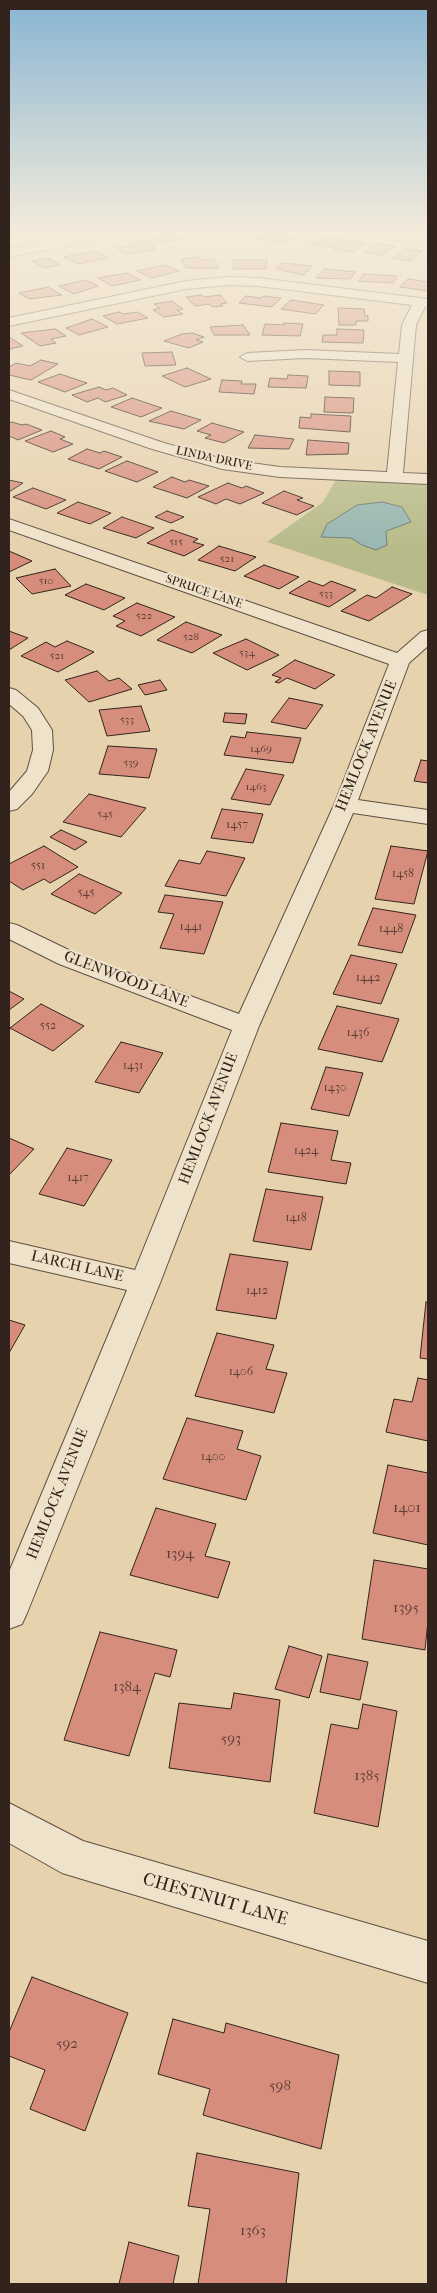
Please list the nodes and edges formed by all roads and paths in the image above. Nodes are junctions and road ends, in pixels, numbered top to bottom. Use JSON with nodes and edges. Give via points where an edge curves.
{"nodes":[{"id":1,"x":407,"y":339,"type":"edge"},
{"id":2,"x":247,"y":357,"type":"dead end"},
{"id":3,"x":404,"y":358,"type":"junction"},
{"id":4,"x":9,"y":394,"type":"edge"},
{"id":5,"x":394,"y":478,"type":"junction"},
{"id":6,"x":428,"y":479,"type":"edge"},
{"id":7,"x":9,"y":524,"type":"edge"},
{"id":8,"x":428,"y":636,"type":"edge"},
{"id":9,"x":400,"y":661,"type":"junction"},
{"id":10,"x":9,"y":694,"type":"edge"},
{"id":11,"x":9,"y":804,"type":"edge"},
{"id":12,"x":344,"y":804,"type":"junction"},
{"id":13,"x":428,"y":816,"type":"edge"},
{"id":14,"x":9,"y":930,"type":"edge"},
{"id":15,"x":246,"y":1026,"type":"junction"},
{"id":16,"x":9,"y":1252,"type":"edge"},
{"id":17,"x":145,"y":1283,"type":"junction"},
{"id":18,"x":9,"y":1613,"type":"edge"},
{"id":19,"x":9,"y":1822,"type":"edge"},
{"id":20,"x":428,"y":1962,"type":"edge"}],
"edges":[{"from":1,"to":3,"type":"street"},
{"from":2,"to":3,"type":"street","via":[[306,354]]},
{"from":3,"to":5,"type":"street"},
{"from":4,"to":5,"type":"street","name":"LINDA DRIVE","via":[[158,446],[222,464],[280,472]]},
{"from":5,"to":6,"type":"street","name":"LINDA DRIVE"},
{"from":7,"to":9,"type":"street","name":"SPRUCE LANE"},
{"from":8,"to":9,"type":"street","name":"HEMLOCK AVENUE"},
{"from":9,"to":12,"type":"street","name":"HEMLOCK AVENUE"},
{"from":10,"to":11,"type":"street","via":[[31,712],[42,730],[43,750],[36,772]]},
{"from":12,"to":13,"type":"street"},
{"from":12,"to":15,"type":"street","name":"HEMLOCK AVENUE"},
{"from":14,"to":15,"type":"street","name":"GLENWOOD LANE","via":[[68,959]]},
{"from":15,"to":17,"type":"street","name":"HEMLOCK AVENUE"},
{"from":16,"to":17,"type":"street","name":"LARCH LANE"},
{"from":17,"to":18,"type":"street","name":"HEMLOCK AVENUE"},
{"from":19,"to":20,"type":"street","name":"CHESTNUT LANE","via":[[76,1859]]}]}
